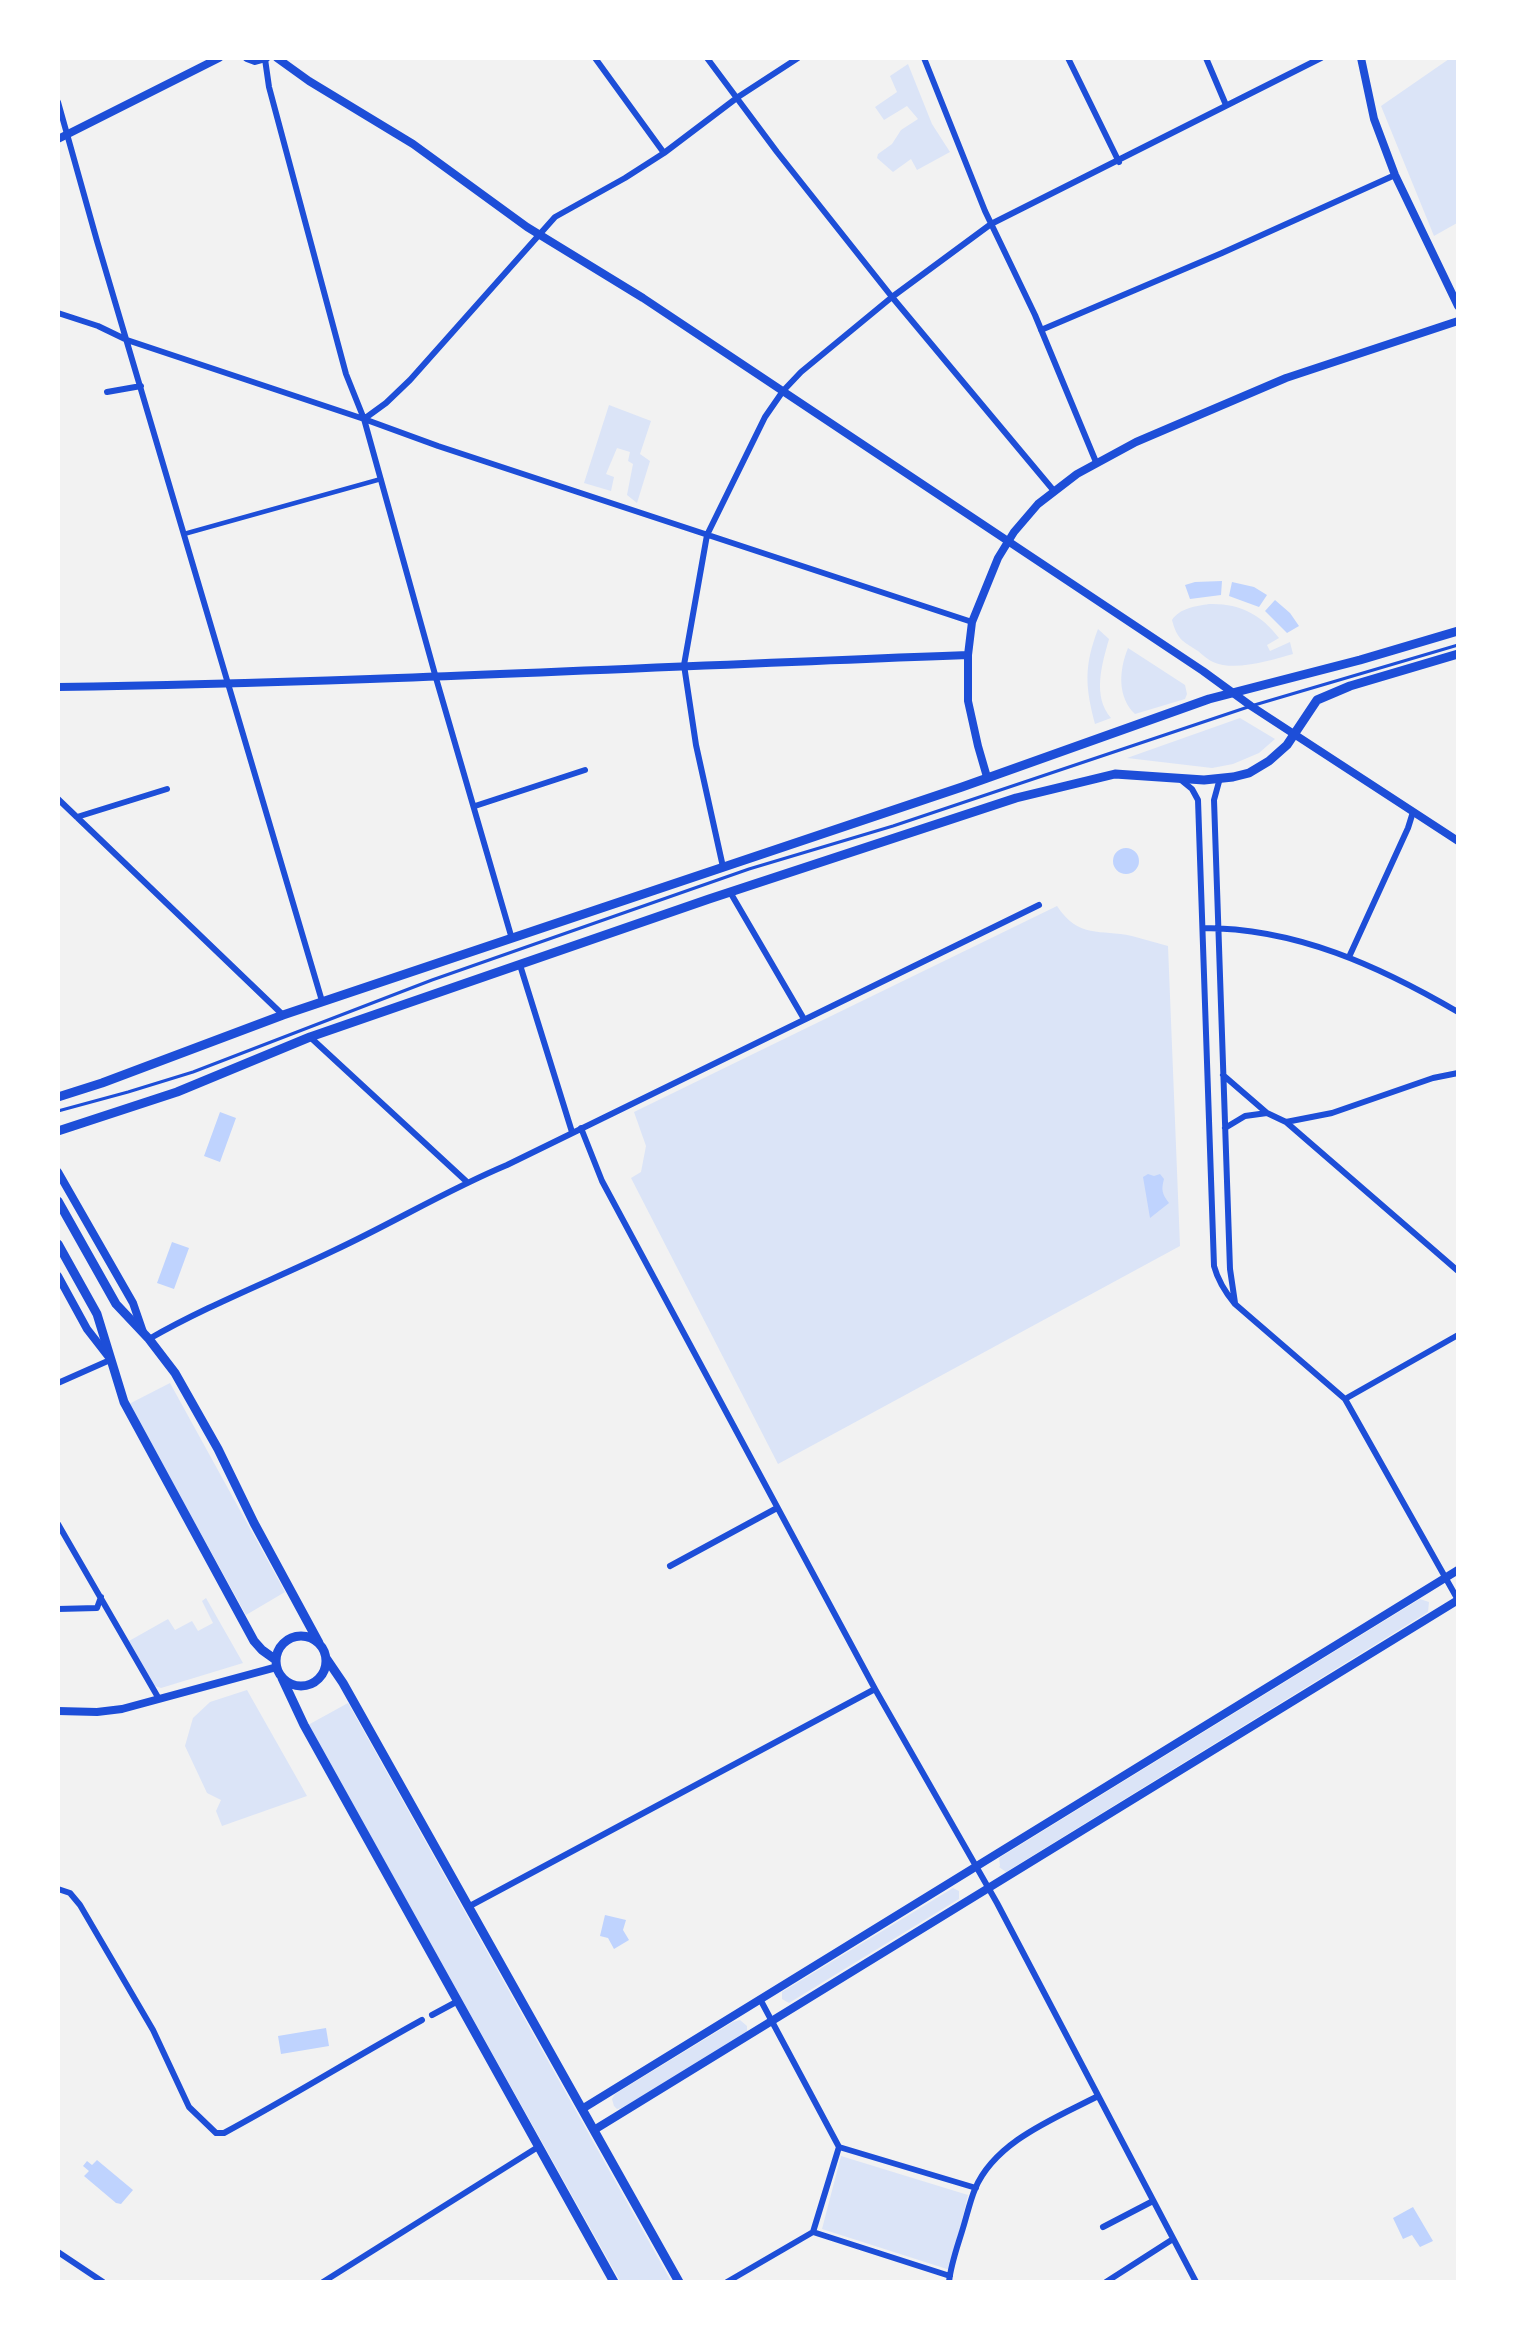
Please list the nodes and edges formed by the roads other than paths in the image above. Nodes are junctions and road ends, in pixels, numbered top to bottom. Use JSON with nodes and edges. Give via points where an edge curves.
{"nodes":[{"id":1,"x":219,"y":58,"type":"edge"},
{"id":2,"x":248,"y":58,"type":"edge"},
{"id":3,"x":277,"y":58,"type":"edge"},
{"id":4,"x":595,"y":58,"type":"edge"},
{"id":5,"x":707,"y":58,"type":"edge"},
{"id":6,"x":798,"y":58,"type":"edge"},
{"id":7,"x":924,"y":58,"type":"edge"},
{"id":8,"x":1068,"y":58,"type":"edge"},
{"id":9,"x":1206,"y":58,"type":"edge"},
{"id":10,"x":1321,"y":58,"type":"edge"},
{"id":11,"x":1361,"y":58,"type":"edge"},
{"id":12,"x":266,"y":59,"type":"edge"},
{"id":13,"x":738,"y":97,"type":"junction"},
{"id":14,"x":58,"y":102,"type":"edge"},
{"id":15,"x":1226,"y":105,"type":"junction"},
{"id":16,"x":67,"y":135,"type":"junction"},
{"id":17,"x":58,"y":139,"type":"edge"},
{"id":18,"x":664,"y":153,"type":"junction"},
{"id":19,"x":1119,"y":162,"type":"junction"},
{"id":20,"x":1395,"y":175,"type":"junction"},
{"id":21,"x":991,"y":224,"type":"junction"},
{"id":22,"x":541,"y":235,"type":"junction"},
{"id":23,"x":892,"y":297,"type":"junction"},
{"id":24,"x":1458,"y":306,"type":"edge"},
{"id":25,"x":58,"y":314,"type":"edge"},
{"id":26,"x":1458,"y":321,"type":"edge"},
{"id":27,"x":1041,"y":330,"type":"junction"},
{"id":28,"x":127,"y":340,"type":"junction"},
{"id":29,"x":141,"y":386,"type":"junction"},
{"id":30,"x":783,"y":391,"type":"junction"},
{"id":31,"x":107,"y":392,"type":"dead end"},
{"id":32,"x":364,"y":419,"type":"junction"},
{"id":33,"x":1096,"y":462,"type":"junction"},
{"id":34,"x":381,"y":479,"type":"junction"},
{"id":35,"x":1054,"y":491,"type":"junction"},
{"id":36,"x":184,"y":534,"type":"junction"},
{"id":37,"x":707,"y":535,"type":"junction"},
{"id":38,"x":1009,"y":541,"type":"junction"},
{"id":39,"x":972,"y":622,"type":"junction"},
{"id":40,"x":1458,"y":631,"type":"edge"},
{"id":41,"x":1458,"y":645,"type":"edge"},
{"id":42,"x":1458,"y":654,"type":"edge"},
{"id":43,"x":968,"y":655,"type":"junction"},
{"id":44,"x":684,"y":665,"type":"junction"},
{"id":45,"x":436,"y":678,"type":"junction"},
{"id":46,"x":228,"y":685,"type":"junction"},
{"id":47,"x":58,"y":687,"type":"edge"},
{"id":48,"x":1232,"y":693,"type":"junction"},
{"id":49,"x":1251,"y":706,"type":"junction"},
{"id":50,"x":1295,"y":734,"type":"junction"},
{"id":51,"x":585,"y":770,"type":"dead end"},
{"id":52,"x":987,"y":777,"type":"junction"},
{"id":53,"x":1178,"y":778,"type":"junction"},
{"id":54,"x":1220,"y":778,"type":"junction"},
{"id":55,"x":167,"y":789,"type":"dead end"},
{"id":56,"x":58,"y":799,"type":"edge"},
{"id":57,"x":475,"y":806,"type":"junction"},
{"id":58,"x":1413,"y":812,"type":"junction"},
{"id":59,"x":77,"y":817,"type":"junction"},
{"id":60,"x":1458,"y":841,"type":"edge"},
{"id":61,"x":723,"y":867,"type":"junction"},
{"id":62,"x":730,"y":892,"type":"junction"},
{"id":63,"x":1040,"y":905,"type":"dead end"},
{"id":64,"x":1203,"y":928,"type":"junction"},
{"id":65,"x":1218,"y":928,"type":"junction"},
{"id":66,"x":512,"y":939,"type":"junction"},
{"id":67,"x":1349,"y":957,"type":"junction"},
{"id":68,"x":520,"y":965,"type":"junction"},
{"id":69,"x":322,"y":1001,"type":"junction"},
{"id":70,"x":1458,"y":1012,"type":"edge"},
{"id":71,"x":283,"y":1015,"type":"junction"},
{"id":72,"x":804,"y":1018,"type":"junction"},
{"id":73,"x":310,"y":1037,"type":"junction"},
{"id":74,"x":1458,"y":1073,"type":"edge"},
{"id":75,"x":1223,"y":1075,"type":"junction"},
{"id":76,"x":58,"y":1097,"type":"edge"},
{"id":77,"x":58,"y":1111,"type":"edge"},
{"id":78,"x":1267,"y":1113,"type":"junction"},
{"id":79,"x":1286,"y":1122,"type":"junction"},
{"id":80,"x":581,"y":1128,"type":"junction"},
{"id":81,"x":1225,"y":1128,"type":"junction"},
{"id":82,"x":58,"y":1131,"type":"edge"},
{"id":83,"x":572,"y":1132,"type":"junction"},
{"id":84,"x":58,"y":1172,"type":"edge"},
{"id":85,"x":466,"y":1182,"type":"junction"},
{"id":86,"x":58,"y":1201,"type":"edge"},
{"id":87,"x":58,"y":1244,"type":"edge"},
{"id":88,"x":1458,"y":1271,"type":"edge"},
{"id":89,"x":58,"y":1276,"type":"edge"},
{"id":90,"x":1235,"y":1304,"type":"junction"},
{"id":91,"x":1458,"y":1335,"type":"edge"},
{"id":92,"x":146,"y":1336,"type":"junction"},
{"id":93,"x":109,"y":1358,"type":"junction"},
{"id":94,"x":58,"y":1383,"type":"edge"},
{"id":95,"x":1345,"y":1399,"type":"junction"},
{"id":96,"x":777,"y":1508,"type":"junction"},
{"id":97,"x":58,"y":1524,"type":"edge"},
{"id":98,"x":670,"y":1566,"type":"dead end"},
{"id":99,"x":1458,"y":1570,"type":"edge"},
{"id":100,"x":1444,"y":1578,"type":"junction"},
{"id":101,"x":101,"y":1597,"type":"junction"},
{"id":102,"x":1457,"y":1600,"type":"edge"},
{"id":103,"x":58,"y":1609,"type":"edge"},
{"id":104,"x":319,"y":1643,"type":"junction"},
{"id":105,"x":326,"y":1658,"type":"junction"},
{"id":106,"x":276,"y":1663,"type":"junction"},
{"id":107,"x":282,"y":1678,"type":"junction"},
{"id":108,"x":875,"y":1689,"type":"junction"},
{"id":109,"x":159,"y":1699,"type":"junction"},
{"id":110,"x":58,"y":1711,"type":"edge"},
{"id":111,"x":975,"y":1866,"type":"junction"},
{"id":112,"x":988,"y":1887,"type":"junction"},
{"id":113,"x":58,"y":1889,"type":"edge"},
{"id":114,"x":468,"y":1907,"type":"junction"},
{"id":115,"x":760,"y":1999,"type":"junction"},
{"id":116,"x":458,"y":2001,"type":"junction"},
{"id":117,"x":432,"y":2015,"type":"dead end"},
{"id":118,"x":422,"y":2020,"type":"dead end"},
{"id":119,"x":772,"y":2020,"type":"junction"},
{"id":120,"x":1098,"y":2096,"type":"junction"},
{"id":121,"x":582,"y":2109,"type":"junction"},
{"id":122,"x":594,"y":2130,"type":"junction"},
{"id":123,"x":538,"y":2147,"type":"junction"},
{"id":124,"x":839,"y":2147,"type":"junction"},
{"id":125,"x":976,"y":2188,"type":"junction"},
{"id":126,"x":1153,"y":2201,"type":"junction"},
{"id":127,"x":1103,"y":2227,"type":"dead end"},
{"id":128,"x":813,"y":2232,"type":"junction"},
{"id":129,"x":1173,"y":2239,"type":"junction"},
{"id":130,"x":58,"y":2252,"type":"edge"},
{"id":131,"x":950,"y":2279,"type":"edge"},
{"id":132,"x":103,"y":2282,"type":"edge"},
{"id":133,"x":323,"y":2282,"type":"edge"},
{"id":134,"x":614,"y":2282,"type":"edge"},
{"id":135,"x":679,"y":2282,"type":"edge"},
{"id":136,"x":728,"y":2282,"type":"edge"},
{"id":137,"x":1106,"y":2282,"type":"edge"},
{"id":138,"x":1196,"y":2282,"type":"edge"}],
"edges":[{"from":1,"to":16,"type":"main road"},
{"from":2,"to":12,"type":"main road"},
{"from":3,"to":22,"type":"main road","via":[[412,144]]},
{"from":4,"to":18,"type":"street"},
{"from":5,"to":13,"type":"street"},
{"from":6,"to":13,"type":"street"},
{"from":7,"to":21,"type":"street"},
{"from":8,"to":19,"type":"street"},
{"from":9,"to":15,"type":"street"},
{"from":10,"to":15,"type":"street"},
{"from":11,"to":20,"type":"street","via":[[1374,119]]},
{"from":12,"to":32,"type":"street","via":[[268,87],[346,374]]},
{"from":13,"to":18,"type":"street"},
{"from":13,"to":23,"type":"street"},
{"from":14,"to":16,"type":"street"},
{"from":15,"to":19,"type":"street"},
{"from":16,"to":17,"type":"main road"},
{"from":16,"to":28,"type":"street"},
{"from":18,"to":22,"type":"street","via":[[555,217]]},
{"from":19,"to":21,"type":"street"},
{"from":20,"to":24,"type":"street"},
{"from":20,"to":27,"type":"street"},
{"from":21,"to":23,"type":"street"},
{"from":21,"to":27,"type":"street"},
{"from":22,"to":30,"type":"main road"},
{"from":22,"to":32,"type":"street","via":[[410,380]]},
{"from":23,"to":30,"type":"street"},
{"from":23,"to":35,"type":"street"},
{"from":25,"to":28,"type":"street"},
{"from":26,"to":33,"type":"street","via":[[1286,378]]},
{"from":27,"to":33,"type":"street"},
{"from":28,"to":29,"type":"street"},
{"from":28,"to":32,"type":"street"},
{"from":29,"to":31,"type":"street"},
{"from":29,"to":36,"type":"street"},
{"from":30,"to":37,"type":"street","via":[[765,417]]},
{"from":30,"to":38,"type":"main road"},
{"from":32,"to":34,"type":"street"},
{"from":32,"to":37,"type":"street"},
{"from":33,"to":35,"type":"street"},
{"from":34,"to":36,"type":"street"},
{"from":34,"to":45,"type":"street"},
{"from":35,"to":38,"type":"street","via":[[1024,519]]},
{"from":36,"to":46,"type":"street"},
{"from":37,"to":39,"type":"street"},
{"from":37,"to":44,"type":"street"},
{"from":38,"to":39,"type":"street"},
{"from":38,"to":48,"type":"main road"},
{"from":39,"to":43,"type":"street"},
{"from":40,"to":48,"type":"main road"},
{"from":41,"to":49,"type":"lane"},
{"from":42,"to":50,"type":"main road","via":[[1324,696],[1317,700]]},
{"from":43,"to":44,"type":"street"},
{"from":43,"to":52,"type":"street","via":[[969,701]]},
{"from":44,"to":45,"type":"street"},
{"from":44,"to":61,"type":"street","via":[[696,745]]},
{"from":45,"to":46,"type":"street"},
{"from":45,"to":57,"type":"street"},
{"from":46,"to":47,"type":"street"},
{"from":46,"to":69,"type":"street"},
{"from":48,"to":49,"type":"main road"},
{"from":48,"to":52,"type":"main road"},
{"from":49,"to":50,"type":"main road"},
{"from":49,"to":77,"type":"lane","via":[[893,826],[749,869],[432,980],[193,1072]]},
{"from":50,"to":54,"type":"main road","via":[[1261,767]]},
{"from":50,"to":58,"type":"main road"},
{"from":51,"to":57,"type":"street"},
{"from":52,"to":61,"type":"main road"},
{"from":53,"to":54,"type":"main road"},
{"from":53,"to":62,"type":"main road","via":[[1115,774],[1041,791]]},
{"from":53,"to":64,"type":"street","via":[[1198,800]]},
{"from":54,"to":65,"type":"street","via":[[1214,800]]},
{"from":55,"to":59,"type":"street"},
{"from":56,"to":59,"type":"street"},
{"from":57,"to":66,"type":"street"},
{"from":58,"to":60,"type":"main road"},
{"from":58,"to":67,"type":"street"},
{"from":59,"to":71,"type":"street"},
{"from":61,"to":66,"type":"main road"},
{"from":62,"to":68,"type":"main road"},
{"from":62,"to":72,"type":"street"},
{"from":63,"to":72,"type":"street"},
{"from":64,"to":65,"type":"street"},
{"from":64,"to":90,"type":"street","via":[[1214,1266],[1222,1288]]},
{"from":65,"to":67,"type":"street","via":[[1275,935]]},
{"from":65,"to":75,"type":"street"},
{"from":66,"to":69,"type":"main road"},
{"from":67,"to":70,"type":"street"},
{"from":68,"to":73,"type":"main road"},
{"from":68,"to":83,"type":"street"},
{"from":69,"to":71,"type":"main road"},
{"from":71,"to":76,"type":"main road"},
{"from":72,"to":80,"type":"street"},
{"from":73,"to":82,"type":"main road","via":[[177,1092]]},
{"from":73,"to":85,"type":"street"},
{"from":74,"to":79,"type":"street","via":[[1332,1113]]},
{"from":75,"to":78,"type":"street"},
{"from":75,"to":81,"type":"street"},
{"from":78,"to":79,"type":"street"},
{"from":78,"to":81,"type":"street","via":[[1245,1116]]},
{"from":79,"to":88,"type":"street"},
{"from":80,"to":83,"type":"street"},
{"from":80,"to":96,"type":"street","via":[[602,1181]]},
{"from":81,"to":90,"type":"street","via":[[1230,1269]]},
{"from":83,"to":85,"type":"street"},
{"from":84,"to":92,"type":"street","via":[[134,1303]]},
{"from":85,"to":92,"type":"street","via":[[337,1249]]},
{"from":86,"to":92,"type":"main road","via":[[116,1304]]},
{"from":87,"to":93,"type":"main road","via":[[97,1314]]},
{"from":89,"to":93,"type":"street","via":[[87,1329]]},
{"from":90,"to":95,"type":"street"},
{"from":91,"to":95,"type":"street"},
{"from":92,"to":104,"type":"main road","via":[[175,1373],[218,1449]]},
{"from":93,"to":94,"type":"street"},
{"from":93,"to":106,"type":"main road","via":[[124,1402],[245,1624],[257,1644]]},
{"from":95,"to":100,"type":"street"},
{"from":96,"to":98,"type":"street"},
{"from":96,"to":108,"type":"street"},
{"from":97,"to":101,"type":"street"},
{"from":99,"to":100,"type":"street"},
{"from":100,"to":102,"type":"street"},
{"from":100,"to":111,"type":"street"},
{"from":101,"to":103,"type":"street","via":[[97,1608]]},
{"from":101,"to":109,"type":"street"},
{"from":102,"to":112,"type":"street"},
{"from":104,"to":105,"type":"main road"},
{"from":104,"to":106,"type":"main road","via":[[305,1636],[290,1638],[279,1649]]},
{"from":105,"to":107,"type":"main road","via":[[324,1672],[311,1684],[298,1686]]},
{"from":105,"to":114,"type":"main road"},
{"from":106,"to":107,"type":"main road"},
{"from":106,"to":109,"type":"street"},
{"from":107,"to":116,"type":"main road","via":[[304,1725]]},
{"from":108,"to":111,"type":"street"},
{"from":108,"to":114,"type":"street"},
{"from":109,"to":110,"type":"street","via":[[115,1710]]},
{"from":111,"to":112,"type":"street"},
{"from":111,"to":115,"type":"street"},
{"from":112,"to":119,"type":"street"},
{"from":112,"to":120,"type":"street"},
{"from":113,"to":118,"type":"street","via":[[70,1893],[80,1905],[153,2030],[189,2107],[216,2133],[224,2133],[297,2093]]},
{"from":114,"to":121,"type":"main road"},
{"from":115,"to":119,"type":"street"},
{"from":115,"to":121,"type":"street"},
{"from":116,"to":117,"type":"street"},
{"from":116,"to":123,"type":"main road"},
{"from":119,"to":122,"type":"street"},
{"from":119,"to":124,"type":"street"},
{"from":120,"to":125,"type":"street","via":[[1013,2145],[989,2166]]},
{"from":120,"to":126,"type":"street"},
{"from":121,"to":122,"type":"main road"},
{"from":122,"to":135,"type":"main road"},
{"from":123,"to":133,"type":"street"},
{"from":123,"to":134,"type":"main road"},
{"from":124,"to":125,"type":"street"},
{"from":124,"to":128,"type":"street"},
{"from":125,"to":131,"type":"street"},
{"from":126,"to":127,"type":"street"},
{"from":126,"to":129,"type":"street"},
{"from":128,"to":131,"type":"street"},
{"from":128,"to":136,"type":"street"},
{"from":129,"to":137,"type":"street"},
{"from":129,"to":138,"type":"street"},
{"from":130,"to":132,"type":"street"}]}
